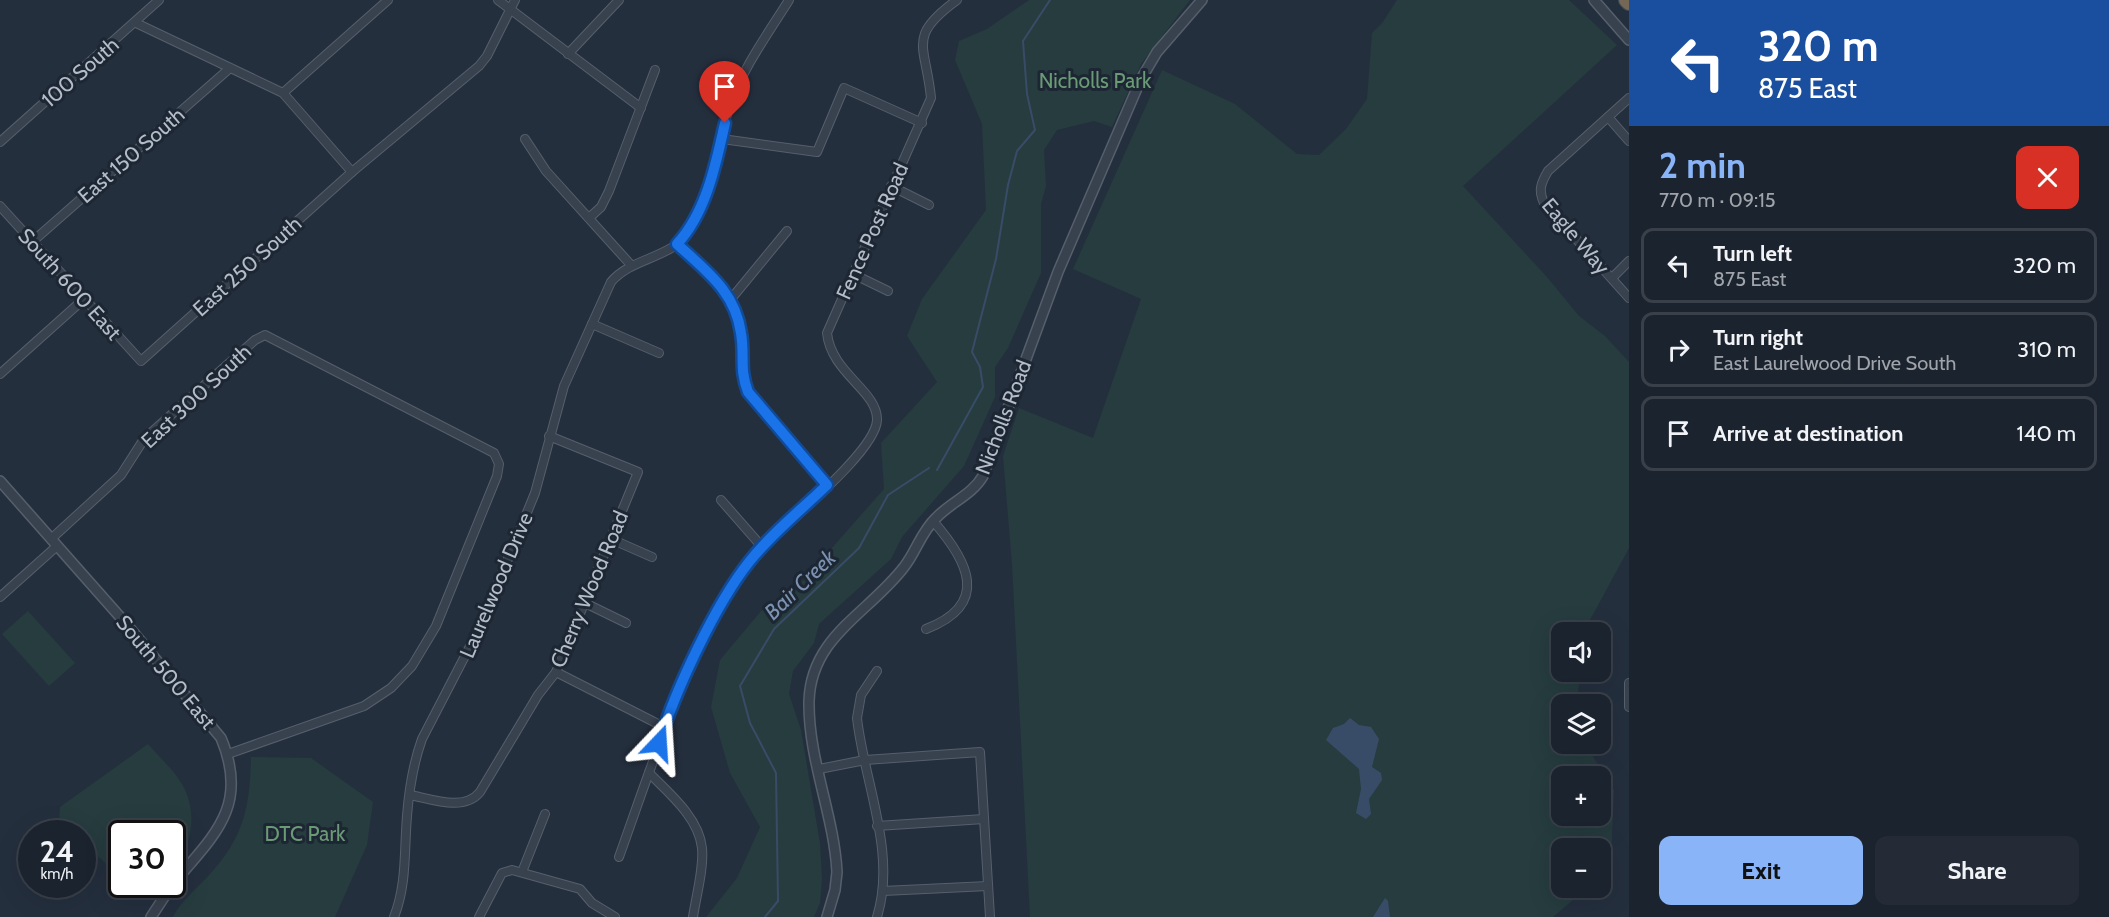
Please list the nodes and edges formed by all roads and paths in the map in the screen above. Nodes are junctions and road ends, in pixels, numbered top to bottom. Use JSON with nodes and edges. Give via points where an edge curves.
{"nodes":[{"id":1,"x":159,"y":0,"type":"edge"},
{"id":2,"x":388,"y":0,"type":"edge"},
{"id":3,"x":498,"y":0,"type":"edge"},
{"id":4,"x":515,"y":0,"type":"edge"},
{"id":5,"x":619,"y":0,"type":"edge"},
{"id":6,"x":789,"y":0,"type":"edge"},
{"id":7,"x":957,"y":0,"type":"edge"},
{"id":8,"x":1202,"y":0,"type":"edge"},
{"id":9,"x":1594,"y":0,"type":"edge"},
{"id":10,"x":1626,"y":0,"type":"edge"},
{"id":11,"x":1629,"y":3,"type":"edge"},
{"id":12,"x":510,"y":9,"type":"junction"},
{"id":13,"x":136,"y":23,"type":"junction"},
{"id":14,"x":1629,"y":40,"type":"edge"},
{"id":15,"x":568,"y":54,"type":"junction"},
{"id":16,"x":230,"y":68,"type":"junction"},
{"id":17,"x":655,"y":70,"type":"dead end"},
{"id":18,"x":283,"y":93,"type":"junction"},
{"id":19,"x":1629,"y":98,"type":"edge"},
{"id":20,"x":640,"y":108,"type":"junction"},
{"id":21,"x":1608,"y":117,"type":"junction"},
{"id":22,"x":922,"y":123,"type":"junction"},
{"id":23,"x":525,"y":139,"type":"dead end"},
{"id":24,"x":722,"y":139,"type":"junction"},
{"id":25,"x":1629,"y":141,"type":"edge"},
{"id":26,"x":0,"y":142,"type":"edge"},
{"id":27,"x":352,"y":172,"type":"junction"},
{"id":28,"x":891,"y":186,"type":"junction"},
{"id":29,"x":929,"y":205,"type":"dead end"},
{"id":30,"x":0,"y":206,"type":"edge"},
{"id":31,"x":589,"y":218,"type":"junction"},
{"id":32,"x":786,"y":231,"type":"dead end"},
{"id":33,"x":32,"y":242,"type":"junction"},
{"id":34,"x":677,"y":244,"type":"junction"},
{"id":35,"x":1629,"y":261,"type":"edge"},
{"id":36,"x":631,"y":265,"type":"junction"},
{"id":37,"x":853,"y":274,"type":"junction"},
{"id":38,"x":1612,"y":278,"type":"junction"},
{"id":39,"x":888,"y":291,"type":"dead end"},
{"id":40,"x":85,"y":298,"type":"junction"},
{"id":41,"x":1629,"y":298,"type":"edge"},
{"id":42,"x":731,"y":299,"type":"junction"},
{"id":43,"x":592,"y":324,"type":"junction"},
{"id":44,"x":659,"y":353,"type":"dead end"},
{"id":45,"x":141,"y":361,"type":"joint"},
{"id":46,"x":0,"y":374,"type":"edge"},
{"id":47,"x":549,"y":436,"type":"junction"},
{"id":48,"x":0,"y":481,"type":"edge"},
{"id":49,"x":827,"y":485,"type":"junction"},
{"id":50,"x":721,"y":500,"type":"dead end"},
{"id":51,"x":933,"y":521,"type":"junction"},
{"id":52,"x":611,"y":539,"type":"junction"},
{"id":53,"x":54,"y":543,"type":"junction"},
{"id":54,"x":763,"y":548,"type":"junction"},
{"id":55,"x":652,"y":557,"type":"dead end"},
{"id":56,"x":0,"y":597,"type":"edge"},
{"id":57,"x":585,"y":603,"type":"junction"},
{"id":58,"x":626,"y":622,"type":"dead end"},
{"id":59,"x":926,"y":630,"type":"dead end"},
{"id":60,"x":877,"y":671,"type":"dead end"},
{"id":61,"x":556,"y":672,"type":"junction"},
{"id":62,"x":1629,"y":683,"type":"edge"},
{"id":63,"x":1629,"y":706,"type":"edge"},
{"id":64,"x":664,"y":727,"type":"junction"},
{"id":65,"x":228,"y":753,"type":"junction"},
{"id":66,"x":865,"y":760,"type":"junction"},
{"id":67,"x":819,"y":769,"type":"junction"},
{"id":68,"x":649,"y":773,"type":"junction"},
{"id":69,"x":410,"y":795,"type":"junction"},
{"id":70,"x":545,"y":814,"type":"dead end"},
{"id":71,"x":984,"y":819,"type":"junction"},
{"id":72,"x":877,"y":826,"type":"junction"},
{"id":73,"x":620,"y":857,"type":"dead end"},
{"id":74,"x":186,"y":869,"type":"edge"},
{"id":75,"x":522,"y":872,"type":"junction"},
{"id":76,"x":988,"y":886,"type":"junction"},
{"id":77,"x":883,"y":891,"type":"junction"},
{"id":78,"x":163,"y":898,"type":"edge"},
{"id":79,"x":151,"y":917,"type":"edge"},
{"id":80,"x":394,"y":917,"type":"edge"},
{"id":81,"x":479,"y":917,"type":"edge"},
{"id":82,"x":615,"y":917,"type":"edge"},
{"id":83,"x":693,"y":917,"type":"edge"},
{"id":84,"x":827,"y":917,"type":"edge"},
{"id":85,"x":877,"y":917,"type":"edge"},
{"id":86,"x":990,"y":917,"type":"edge"}],
"edges":[{"from":1,"to":13,"type":"street","name":"100 South"},
{"from":2,"to":18,"type":"street"},
{"from":3,"to":12,"type":"street"},
{"from":4,"to":12,"type":"street"},
{"from":5,"to":15,"type":"street"},
{"from":6,"to":24,"type":"street","via":[[746,68],[729,108]]},
{"from":7,"to":22,"type":"street","name":"Fence Post Road","via":[[939,12],[922,38],[931,98]]},
{"from":8,"to":51,"type":"street","name":"Nicholls Road","via":[[1157,52],[1141,79],[1058,272],[983,476],[971,491]]},
{"from":9,"to":14,"type":"street"},
{"from":10,"to":11,"type":"highway"},
{"from":12,"to":15,"type":"street"},
{"from":12,"to":27,"type":"street","name":"East 250 South","via":[[479,66]]},
{"from":13,"to":16,"type":"street"},
{"from":13,"to":26,"type":"street","name":"100 South"},
{"from":15,"to":20,"type":"street"},
{"from":16,"to":18,"type":"street"},
{"from":16,"to":33,"type":"street","name":"East 150 South"},
{"from":17,"to":20,"type":"street"},
{"from":18,"to":27,"type":"street"},
{"from":19,"to":21,"type":"street","name":"Eagle Way"},
{"from":20,"to":31,"type":"street","via":[[609,191],[601,207]]},
{"from":21,"to":25,"type":"street"},
{"from":21,"to":38,"type":"street","name":"Eagle Way","via":[[1548,171],[1540,193],[1544,203]]},
{"from":22,"to":24,"type":"street","via":[[844,88],[817,152]]},
{"from":22,"to":28,"type":"street","name":"Fence Post Road"},
{"from":23,"to":31,"type":"street","via":[[546,171]]},
{"from":24,"to":34,"type":"street","via":[[694,222]]},
{"from":27,"to":45,"type":"street","name":"East 250 South"},
{"from":28,"to":29,"type":"street"},
{"from":28,"to":37,"type":"street","name":"Fence Post Road"},
{"from":30,"to":33,"type":"street","name":"South 600 East"},
{"from":31,"to":36,"type":"street"},
{"from":32,"to":42,"type":"street"},
{"from":33,"to":40,"type":"street","name":"South 600 East"},
{"from":34,"to":36,"type":"street","name":"Laurelwood Drive"},
{"from":34,"to":42,"type":"street","via":[[711,273]]},
{"from":35,"to":38,"type":"street"},
{"from":36,"to":43,"type":"street","name":"Laurelwood Drive","via":[[611,282]]},
{"from":37,"to":39,"type":"street"},
{"from":37,"to":49,"type":"street","name":"Fence Post Road","via":[[827,333],[829,347],[835,361],[872,403],[877,419],[874,436]]},
{"from":38,"to":41,"type":"street","name":"Eagle Way"},
{"from":40,"to":45,"type":"street","name":"South 600 East"},
{"from":40,"to":46,"type":"street"},
{"from":42,"to":49,"type":"street","via":[[742,334],[742,377],[748,392]]},
{"from":43,"to":44,"type":"street"},
{"from":43,"to":47,"type":"street","name":"Laurelwood Drive","via":[[564,386]]},
{"from":47,"to":52,"type":"street","name":"Cherry Wood Road","via":[[638,472]]},
{"from":47,"to":69,"type":"street","name":"Laurelwood Drive","via":[[535,493],[480,627],[422,739]]},
{"from":48,"to":53,"type":"street","name":"South 500 East"},
{"from":49,"to":54,"type":"street","name":"Fence Post Road"},
{"from":50,"to":54,"type":"street"},
{"from":51,"to":59,"type":"street","via":[[958,550],[966,589],[962,604],[952,616]]},
{"from":51,"to":67,"type":"street","name":"Nicholls Road","via":[[903,568],[839,630],[822,656],[809,700]]},
{"from":52,"to":55,"type":"street"},
{"from":52,"to":57,"type":"street","name":"Cherry Wood Road"},
{"from":53,"to":56,"type":"street","name":"East 300 South"},
{"from":53,"to":65,"type":"street","name":"South 500 East","via":[[212,724]]},
{"from":53,"to":65,"type":"street","name":"East 300 South","via":[[122,475],[144,440],[255,340],[265,336],[494,453],[499,464],[497,477],[436,626],[412,666],[391,688],[364,706]]},
{"from":54,"to":64,"type":"street","name":"Fence Post Road","via":[[731,587]]},
{"from":57,"to":58,"type":"street"},
{"from":57,"to":61,"type":"street","name":"Cherry Wood Road"},
{"from":60,"to":66,"type":"street","via":[[864,687],[858,710]]},
{"from":61,"to":64,"type":"street"},
{"from":61,"to":69,"type":"street","name":"Cherry Wood Road","via":[[474,799],[453,802]]},
{"from":62,"to":63,"type":"street"},
{"from":64,"to":68,"type":"street","name":"Fence Post Road"},
{"from":65,"to":74,"type":"street","name":"South 500 East","via":[[232,789],[228,809],[218,832]]},
{"from":66,"to":67,"type":"street"},
{"from":66,"to":71,"type":"street","via":[[980,752]]},
{"from":66,"to":72,"type":"street"},
{"from":67,"to":84,"type":"street","name":"Nicholls Road","via":[[836,863],[836,890]]},
{"from":68,"to":73,"type":"street","name":"Fence Post Road"},
{"from":68,"to":83,"type":"street","via":[[698,829],[702,849]]},
{"from":69,"to":80,"type":"street","name":"Laurelwood Drive","via":[[405,882]]},
{"from":70,"to":75,"type":"street"},
{"from":71,"to":72,"type":"street"},
{"from":71,"to":76,"type":"street"},
{"from":72,"to":77,"type":"street"},
{"from":75,"to":81,"type":"street","via":[[502,873]]},
{"from":75,"to":82,"type":"street","via":[[580,889],[592,903]]},
{"from":76,"to":77,"type":"street"},
{"from":76,"to":86,"type":"street"},
{"from":77,"to":85,"type":"street"},
{"from":78,"to":79,"type":"street","name":"South 500 East"}]}
